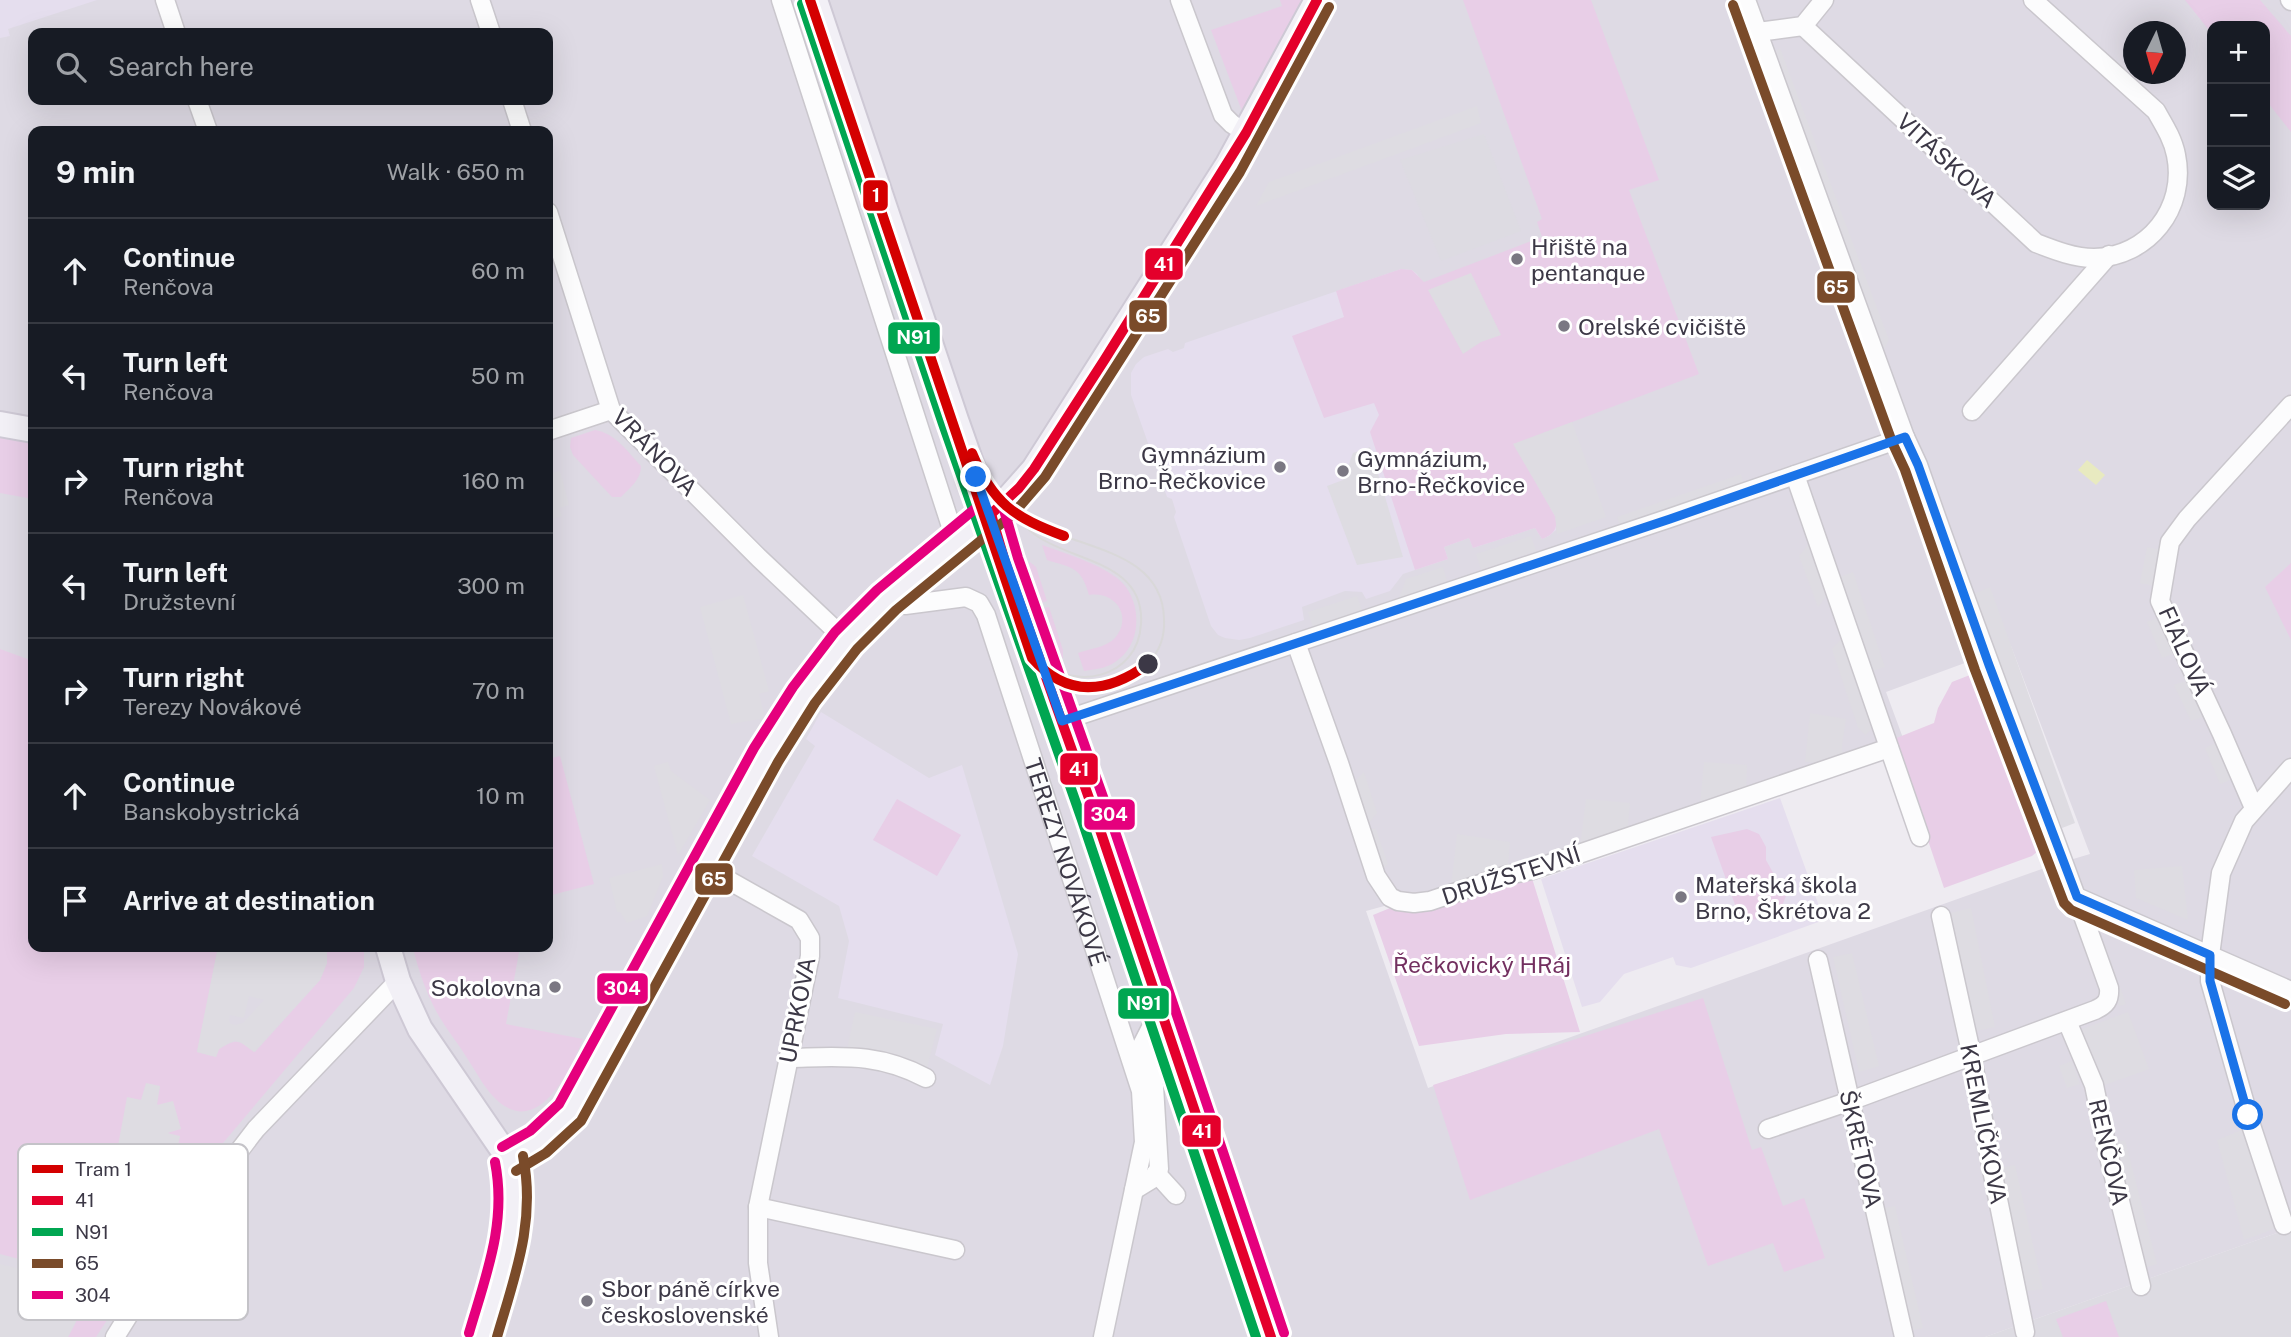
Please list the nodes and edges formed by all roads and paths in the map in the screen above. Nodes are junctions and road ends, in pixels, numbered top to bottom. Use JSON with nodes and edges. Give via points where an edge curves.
{"nodes":[{"id":1,"x":165,"y":0,"type":"edge"},
{"id":2,"x":480,"y":0,"type":"edge"},
{"id":3,"x":781,"y":0,"type":"edge"},
{"id":4,"x":815,"y":0,"type":"edge"},
{"id":5,"x":1180,"y":0,"type":"edge"},
{"id":6,"x":1317,"y":0,"type":"edge"},
{"id":7,"x":1746,"y":0,"type":"edge"},
{"id":8,"x":1824,"y":0,"type":"edge"},
{"id":9,"x":2033,"y":0,"type":"edge"},
{"id":10,"x":1803,"y":26,"type":"junction"},
{"id":11,"x":174,"y":28,"type":"edge"},
{"id":12,"x":489,"y":28,"type":"edge"},
{"id":13,"x":1758,"y":32,"type":"junction"},
{"id":14,"x":199,"y":105,"type":"edge"},
{"id":15,"x":514,"y":105,"type":"edge"},
{"id":16,"x":206,"y":126,"type":"edge"},
{"id":17,"x":520,"y":126,"type":"edge"},
{"id":18,"x":1246,"y":133,"type":"junction"},
{"id":19,"x":553,"y":228,"type":"edge"},
{"id":20,"x":2109,"y":256,"type":"junction"},
{"id":21,"x":2291,"y":405,"type":"edge"},
{"id":22,"x":611,"y":410,"type":"junction"},
{"id":23,"x":1972,"y":411,"type":"dead end"},
{"id":24,"x":0,"y":424,"type":"edge"},
{"id":25,"x":28,"y":428,"type":"edge"},
{"id":26,"x":553,"y":429,"type":"edge"},
{"id":27,"x":1905,"y":437,"type":"junction"},
{"id":28,"x":1795,"y":475,"type":"junction"},
{"id":29,"x":990,"y":514,"type":"junction"},
{"id":30,"x":956,"y":541,"type":"junction"},
{"id":31,"x":887,"y":600,"type":"junction"},
{"id":32,"x":846,"y":640,"type":"junction"},
{"id":33,"x":1296,"y":643,"type":"junction"},
{"id":34,"x":1062,"y":721,"type":"junction"},
{"id":35,"x":1889,"y":748,"type":"junction"},
{"id":36,"x":2291,"y":768,"type":"edge"},
{"id":37,"x":2254,"y":808,"type":"junction"},
{"id":38,"x":1920,"y":837,"type":"dead end"},
{"id":39,"x":705,"y":867,"type":"junction"},
{"id":40,"x":2077,"y":897,"type":"junction"},
{"id":41,"x":1941,"y":916,"type":"dead end"},
{"id":42,"x":389,"y":952,"type":"edge"},
{"id":43,"x":2210,"y":955,"type":"junction"},
{"id":44,"x":1818,"y":960,"type":"dead end"},
{"id":45,"x":398,"y":981,"type":"junction"},
{"id":46,"x":2291,"y":991,"type":"edge"},
{"id":47,"x":1160,"y":1010,"type":"junction"},
{"id":48,"x":2067,"y":1021,"type":"junction"},
{"id":49,"x":1972,"y":1057,"type":"junction"},
{"id":50,"x":788,"y":1058,"type":"junction"},
{"id":51,"x":926,"y":1078,"type":"dead end"},
{"id":52,"x":1850,"y":1101,"type":"junction"},
{"id":53,"x":1768,"y":1129,"type":"dead end"},
{"id":54,"x":244,"y":1144,"type":"edge"},
{"id":55,"x":509,"y":1159,"type":"junction"},
{"id":56,"x":1156,"y":1173,"type":"junction"},
{"id":57,"x":1134,"y":1190,"type":"junction"},
{"id":58,"x":1176,"y":1195,"type":"dead end"},
{"id":59,"x":758,"y":1207,"type":"junction"},
{"id":60,"x":2284,"y":1225,"type":"dead end"},
{"id":61,"x":954,"y":1250,"type":"dead end"},
{"id":62,"x":2141,"y":1286,"type":"dead end"},
{"id":63,"x":126,"y":1320,"type":"edge"},
{"id":64,"x":2025,"y":1332,"type":"dead end"},
{"id":65,"x":116,"y":1337,"type":"edge"},
{"id":66,"x":482,"y":1337,"type":"edge"},
{"id":67,"x":769,"y":1337,"type":"edge"},
{"id":68,"x":1103,"y":1337,"type":"edge"},
{"id":69,"x":1271,"y":1337,"type":"edge"},
{"id":70,"x":1905,"y":1337,"type":"edge"}],
"edges":[{"from":1,"to":11,"type":"street"},
{"from":2,"to":12,"type":"street"},
{"from":3,"to":30,"type":"street"},
{"from":4,"to":29,"type":"street","name":"TEREZY NOVÁKOVÉ"},
{"from":5,"to":18,"type":"street","via":[[1223,114]]},
{"from":6,"to":18,"type":"street"},
{"from":7,"to":13,"type":"street"},
{"from":8,"to":10,"type":"street"},
{"from":9,"to":20,"type":"street","name":"VITÁSKOVA","via":[[2156,111],[2176,155],[2178,176],[2168,215],[2155,234],[2132,249]]},
{"from":10,"to":13,"type":"street"},
{"from":10,"to":20,"type":"street","name":"VITÁSKOVA","via":[[2036,243],[2080,257]]},
{"from":13,"to":27,"type":"street"},
{"from":14,"to":16,"type":"street"},
{"from":15,"to":17,"type":"street"},
{"from":18,"to":29,"type":"street","via":[[1039,461],[1020,488]]},
{"from":19,"to":22,"type":"street","name":"VRÁNOVA"},
{"from":20,"to":23,"type":"street","name":"VITÁSKOVA"},
{"from":21,"to":37,"type":"street","name":"FIALOVÁ","via":[[2170,542],[2160,601]]},
{"from":22,"to":26,"type":"street"},
{"from":22,"to":32,"type":"street","name":"VRÁNOVA"},
{"from":24,"to":25,"type":"street"},
{"from":27,"to":28,"type":"street"},
{"from":27,"to":40,"type":"street"},
{"from":28,"to":33,"type":"street"},
{"from":28,"to":35,"type":"street"},
{"from":29,"to":30,"type":"street"},
{"from":29,"to":34,"type":"street","name":"TEREZY NOVÁKOVÉ"},
{"from":30,"to":31,"type":"street"},
{"from":31,"to":32,"type":"street"},
{"from":31,"to":57,"type":"street","name":"TEREZY NOVÁKOVÉ","via":[[905,605],[966,597],[979,603],[986,615],[1141,1091],[1144,1142]]},
{"from":32,"to":39,"type":"street","via":[[766,755]]},
{"from":33,"to":34,"type":"street"},
{"from":33,"to":35,"type":"street","name":"DRUŽSTEVNÍ","via":[[1376,876],[1390,897],[1402,902],[1430,901],[1532,870]]},
{"from":34,"to":47,"type":"street","name":"TEREZY NOVÁKOVÉ"},
{"from":35,"to":38,"type":"street"},
{"from":36,"to":37,"type":"street"},
{"from":37,"to":43,"type":"street","via":[[2221,873]]},
{"from":39,"to":50,"type":"street","name":"UPRKOVA","via":[[799,920],[810,937]]},
{"from":39,"to":55,"type":"street","via":[[569,1113],[538,1142]]},
{"from":40,"to":43,"type":"street"},
{"from":40,"to":48,"type":"street","via":[[2109,996],[2102,1007]]},
{"from":41,"to":49,"type":"street","name":"KREMLIČKOVA"},
{"from":42,"to":45,"type":"street"},
{"from":43,"to":46,"type":"street"},
{"from":43,"to":60,"type":"street","via":[[2210,981]]},
{"from":44,"to":52,"type":"street","name":"ŠKRÉTOVA"},
{"from":45,"to":54,"type":"street"},
{"from":45,"to":55,"type":"street","via":[[425,1037]]},
{"from":47,"to":56,"type":"street","via":[[1142,1045],[1154,1086]]},
{"from":47,"to":69,"type":"street","name":"TEREZY NOVÁKOVÉ"},
{"from":48,"to":49,"type":"street"},
{"from":48,"to":62,"type":"street","name":"RENČOVA","via":[[2094,1085]]},
{"from":49,"to":52,"type":"street"},
{"from":49,"to":64,"type":"street","name":"KREMLIČKOVA"},
{"from":50,"to":51,"type":"street","via":[[862,1056],[906,1067]]},
{"from":50,"to":59,"type":"street","name":"UPRKOVA"},
{"from":52,"to":53,"type":"street"},
{"from":52,"to":70,"type":"street","name":"ŠKRÉTOVA"},
{"from":55,"to":66,"type":"street","via":[[515,1213]]},
{"from":56,"to":57,"type":"street"},
{"from":56,"to":58,"type":"street"},
{"from":57,"to":68,"type":"street","name":"TEREZY NOVÁKOVÉ"},
{"from":59,"to":61,"type":"street"},
{"from":59,"to":67,"type":"street","name":"UPRKOVA","via":[[758,1263]]},
{"from":63,"to":65,"type":"street"}]}
